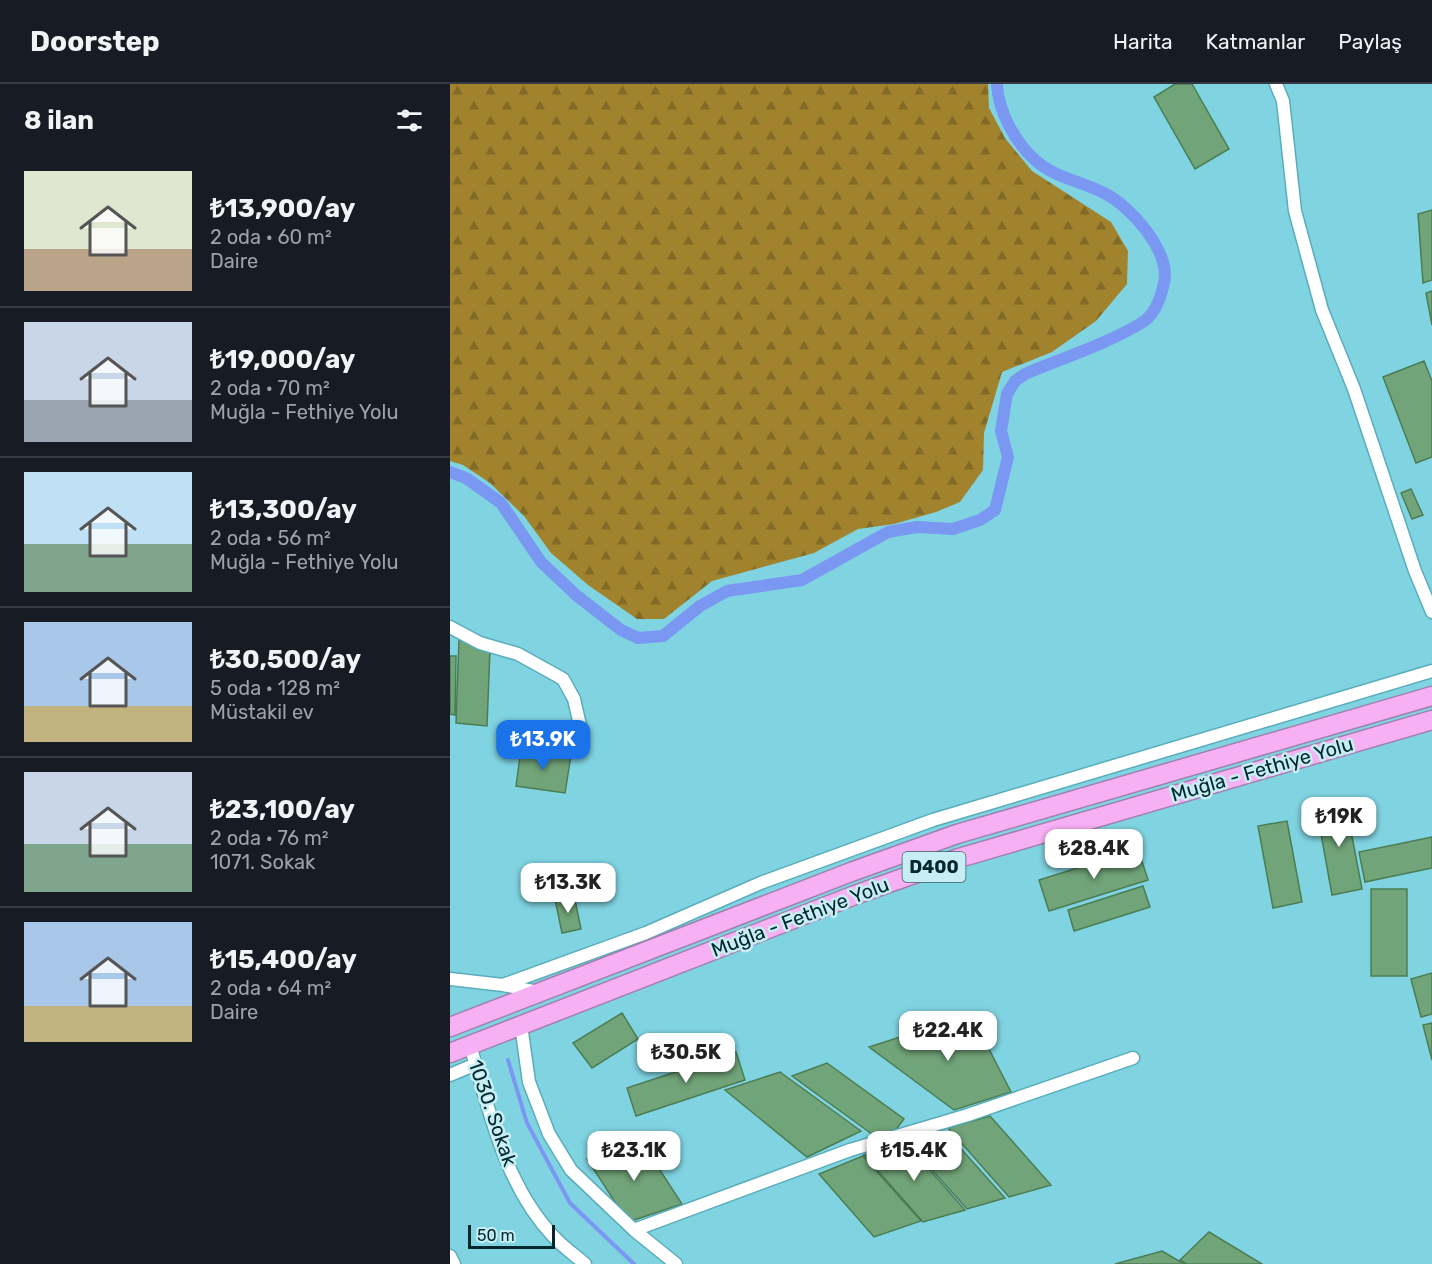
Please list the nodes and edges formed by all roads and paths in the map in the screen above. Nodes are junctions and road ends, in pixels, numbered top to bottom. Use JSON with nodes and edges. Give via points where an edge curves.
{"nodes":[{"id":1,"x":1276,"y":84,"type":"edge"},
{"id":2,"x":1432,"y":612,"type":"edge"},
{"id":3,"x":450,"y":627,"type":"edge"},
{"id":4,"x":1432,"y":671,"type":"edge"},
{"id":5,"x":1432,"y":696,"type":"edge"},
{"id":6,"x":1432,"y":720,"type":"edge"},
{"id":7,"x":582,"y":734,"type":"dead end"},
{"id":8,"x":763,"y":882,"type":"junction"},
{"id":9,"x":771,"y":903,"type":"junction"},
{"id":10,"x":450,"y":979,"type":"edge"},
{"id":11,"x":504,"y":985,"type":"junction"},
{"id":12,"x":539,"y":992,"type":"junction"},
{"id":13,"x":521,"y":1025,"type":"junction"},
{"id":14,"x":450,"y":1027,"type":"edge"},
{"id":15,"x":470,"y":1045,"type":"junction"},
{"id":16,"x":450,"y":1053,"type":"edge"},
{"id":17,"x":1133,"y":1059,"type":"dead end"},
{"id":18,"x":476,"y":1064,"type":"junction"},
{"id":19,"x":450,"y":1075,"type":"edge"},
{"id":20,"x":634,"y":1230,"type":"junction"},
{"id":21,"x":450,"y":1256,"type":"edge"},
{"id":22,"x":454,"y":1264,"type":"edge"},
{"id":23,"x":585,"y":1264,"type":"edge"},
{"id":24,"x":676,"y":1264,"type":"edge"}],
"edges":[{"from":1,"to":2,"type":"street","via":[[1283,101],[1295,211],[1322,310],[1354,389]]},
{"from":3,"to":7,"type":"street","via":[[480,643],[518,654],[563,679],[574,699]]},
{"from":4,"to":8,"type":"street","via":[[933,820]]},
{"from":5,"to":9,"type":"highway","name":"Muğla - Fethiye Yolu","number":"D400","via":[[957,834]]},
{"from":6,"to":13,"type":"highway","name":"Muğla - Fethiye Yolu","number":"D400","via":[[959,858]]},
{"from":8,"to":9,"type":"street"},
{"from":8,"to":11,"type":"street","via":[[646,933]]},
{"from":9,"to":12,"type":"highway","name":"Muğla - Fethiye Yolu","number":"D400"},
{"from":10,"to":11,"type":"street"},
{"from":11,"to":12,"type":"street"},
{"from":12,"to":14,"type":"highway","name":"Muğla - Fethiye Yolu","number":"D400"},
{"from":13,"to":15,"type":"highway","name":"Muğla - Fethiye Yolu","number":"D400"},
{"from":13,"to":20,"type":"street","via":[[529,1082],[549,1134],[572,1170]]},
{"from":15,"to":16,"type":"highway","name":"Muğla - Fethiye Yolu","number":"D400"},
{"from":15,"to":18,"type":"street","name":"1030. Sokak"},
{"from":17,"to":20,"type":"street","via":[[850,1150]]},
{"from":18,"to":19,"type":"street"},
{"from":18,"to":23,"type":"street","name":"1030. Sokak","via":[[496,1135],[527,1202],[553,1236]]},
{"from":20,"to":24,"type":"street"},
{"from":21,"to":22,"type":"street"}]}
